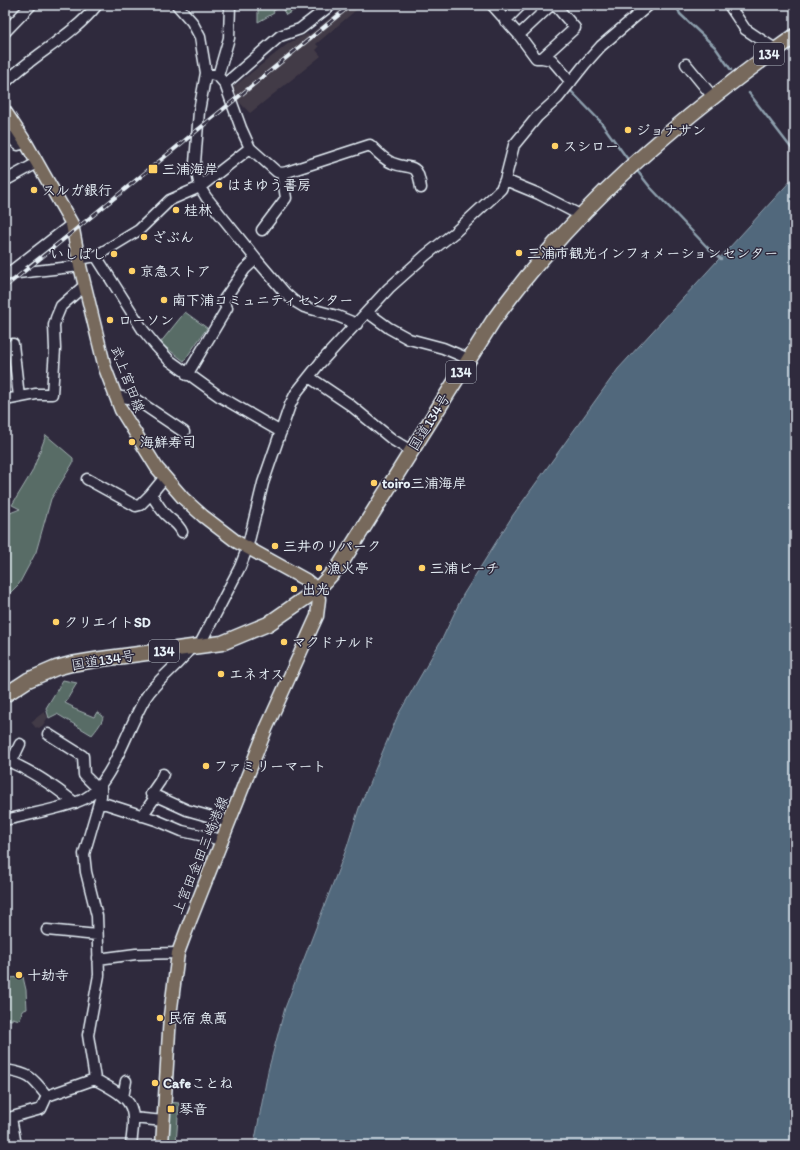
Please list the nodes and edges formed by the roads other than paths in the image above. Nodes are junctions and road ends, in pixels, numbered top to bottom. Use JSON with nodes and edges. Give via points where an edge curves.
{"nodes":[{"id":1,"x":31,"y":5,"type":"edge"},
{"id":2,"x":177,"y":5,"type":"edge"},
{"id":3,"x":230,"y":5,"type":"edge"},
{"id":4,"x":331,"y":5,"type":"edge"},
{"id":5,"x":492,"y":5,"type":"edge"},
{"id":6,"x":521,"y":5,"type":"edge"},
{"id":7,"x":551,"y":5,"type":"edge"},
{"id":8,"x":555,"y":5,"type":"edge"},
{"id":9,"x":649,"y":5,"type":"edge"},
{"id":10,"x":729,"y":5,"type":"edge"},
{"id":11,"x":92,"y":7,"type":"edge"},
{"id":12,"x":505,"y":20,"type":"junction"},
{"id":13,"x":5,"y":32,"type":"edge"},
{"id":14,"x":519,"y":35,"type":"junction"},
{"id":15,"x":795,"y":36,"type":"edge"},
{"id":16,"x":775,"y":50,"type":"junction"},
{"id":17,"x":542,"y":58,"type":"junction"},
{"id":18,"x":686,"y":64,"type":"dead end"},
{"id":19,"x":206,"y":73,"type":"junction"},
{"id":20,"x":222,"y":80,"type":"junction"},
{"id":21,"x":571,"y":82,"type":"junction"},
{"id":22,"x":5,"y":83,"type":"edge"},
{"id":23,"x":713,"y":97,"type":"junction"},
{"id":24,"x":5,"y":111,"type":"edge"},
{"id":25,"x":5,"y":132,"type":"edge"},
{"id":26,"x":26,"y":142,"type":"junction"},
{"id":27,"x":250,"y":148,"type":"junction"},
{"id":28,"x":37,"y":163,"type":"junction"},
{"id":29,"x":282,"y":173,"type":"junction"},
{"id":30,"x":5,"y":179,"type":"edge"},
{"id":31,"x":505,"y":180,"type":"junction"},
{"id":32,"x":200,"y":187,"type":"junction"},
{"id":33,"x":421,"y":188,"type":"dead end"},
{"id":34,"x":580,"y":215,"type":"junction"},
{"id":35,"x":72,"y":224,"type":"junction"},
{"id":36,"x":262,"y":230,"type":"dead end"},
{"id":37,"x":96,"y":256,"type":"junction"},
{"id":38,"x":256,"y":259,"type":"junction"},
{"id":39,"x":79,"y":263,"type":"junction"},
{"id":40,"x":6,"y":275,"type":"edge"},
{"id":41,"x":85,"y":285,"type":"junction"},
{"id":42,"x":367,"y":312,"type":"junction"},
{"id":43,"x":357,"y":324,"type":"junction"},
{"id":44,"x":13,"y":344,"type":"dead end"},
{"id":45,"x":469,"y":359,"type":"junction"},
{"id":46,"x":187,"y":375,"type":"junction"},
{"id":47,"x":309,"y":377,"type":"junction"},
{"id":48,"x":115,"y":396,"type":"junction"},
{"id":49,"x":19,"y":397,"type":"junction"},
{"id":50,"x":5,"y":400,"type":"edge"},
{"id":51,"x":184,"y":432,"type":"dead end"},
{"id":52,"x":281,"y":432,"type":"junction"},
{"id":53,"x":411,"y":451,"type":"junction"},
{"id":54,"x":165,"y":477,"type":"junction"},
{"id":55,"x":87,"y":479,"type":"dead end"},
{"id":56,"x":151,"y":494,"type":"junction"},
{"id":57,"x":182,"y":532,"type":"dead end"},
{"id":58,"x":247,"y":549,"type":"junction"},
{"id":59,"x":317,"y":590,"type":"junction"},
{"id":60,"x":195,"y":647,"type":"junction"},
{"id":61,"x":5,"y":695,"type":"edge"},
{"id":62,"x":52,"y":740,"type":"dead end"},
{"id":63,"x":20,"y":744,"type":"dead end"},
{"id":64,"x":8,"y":762,"type":"edge"},
{"id":65,"x":163,"y":774,"type":"dead end"},
{"id":66,"x":99,"y":787,"type":"junction"},
{"id":67,"x":156,"y":796,"type":"junction"},
{"id":68,"x":100,"y":802,"type":"junction"},
{"id":69,"x":75,"y":803,"type":"junction"},
{"id":70,"x":142,"y":816,"type":"junction"},
{"id":71,"x":5,"y":820,"type":"edge"},
{"id":72,"x":229,"y":822,"type":"junction"},
{"id":73,"x":222,"y":840,"type":"junction"},
{"id":74,"x":53,"y":928,"type":"dead end"},
{"id":75,"x":97,"y":935,"type":"junction"},
{"id":76,"x":178,"y":953,"type":"junction"},
{"id":77,"x":98,"y":959,"type":"junction"},
{"id":78,"x":5,"y":1070,"type":"edge"},
{"id":79,"x":95,"y":1079,"type":"junction"},
{"id":80,"x":126,"y":1081,"type":"dead end"},
{"id":81,"x":47,"y":1096,"type":"junction"},
{"id":82,"x":123,"y":1097,"type":"junction"},
{"id":83,"x":8,"y":1118,"type":"edge"},
{"id":84,"x":133,"y":1118,"type":"junction"},
{"id":85,"x":164,"y":1121,"type":"junction"},
{"id":86,"x":16,"y":1145,"type":"edge"},
{"id":87,"x":131,"y":1145,"type":"edge"},
{"id":88,"x":162,"y":1145,"type":"edge"}],
"edges":[{"from":1,"to":13,"type":"street"},
{"from":2,"to":19,"type":"street","via":[[192,22],[200,37]]},
{"from":3,"to":20,"type":"street","via":[[229,38]]},
{"from":4,"to":20,"type":"street","via":[[300,29],[280,36]]},
{"from":5,"to":12,"type":"street"},
{"from":6,"to":12,"type":"street"},
{"from":7,"to":14,"type":"street"},
{"from":8,"to":17,"type":"street","via":[[575,28]]},
{"from":9,"to":21,"type":"street","via":[[601,46]]},
{"from":10,"to":16,"type":"street","via":[[745,29]]},
{"from":11,"to":22,"type":"street","via":[[77,27]]},
{"from":12,"to":14,"type":"street"},
{"from":14,"to":17,"type":"street","via":[[536,58]]},
{"from":15,"to":16,"type":"highway","name":"国道134号","number":"134"},
{"from":16,"to":23,"type":"highway","name":"国道134号","number":"134"},
{"from":17,"to":21,"type":"street","via":[[552,60]]},
{"from":18,"to":23,"type":"street"},
{"from":19,"to":20,"type":"street"},
{"from":19,"to":32,"type":"street","via":[[199,111],[195,164]]},
{"from":20,"to":27,"type":"street"},
{"from":21,"to":31,"type":"street","via":[[514,145]]},
{"from":23,"to":34,"type":"highway","name":"国道134号","number":"134","via":[[636,160]]},
{"from":24,"to":26,"type":"main road","name":"武上宮田線"},
{"from":25,"to":26,"type":"street","via":[[18,146]]},
{"from":26,"to":28,"type":"main road","name":"武上宮田線"},
{"from":27,"to":29,"type":"street","via":[[277,172]]},
{"from":27,"to":32,"type":"street"},
{"from":28,"to":30,"type":"street"},
{"from":28,"to":35,"type":"main road","name":"武上宮田線"},
{"from":29,"to":33,"type":"street","via":[[370,145],[391,163],[415,170],[419,175]]},
{"from":29,"to":36,"type":"street","via":[[286,198]]},
{"from":31,"to":34,"type":"street"},
{"from":31,"to":42,"type":"street","via":[[501,189],[492,198],[389,288]]},
{"from":32,"to":37,"type":"street","via":[[170,200],[139,230]]},
{"from":32,"to":38,"type":"street"},
{"from":34,"to":45,"type":"highway","name":"国道134号","number":"134","via":[[512,296]]},
{"from":35,"to":39,"type":"main road","name":"武上宮田線"},
{"from":35,"to":40,"type":"street"},
{"from":37,"to":39,"type":"street"},
{"from":37,"to":46,"type":"street","via":[[143,330],[169,360]]},
{"from":38,"to":43,"type":"street","via":[[294,301]]},
{"from":38,"to":46,"type":"street","via":[[245,269],[223,301],[227,308]]},
{"from":39,"to":40,"type":"street"},
{"from":39,"to":41,"type":"main road","name":"武上宮田線"},
{"from":41,"to":48,"type":"main road","name":"武上宮田線","via":[[105,368]]},
{"from":41,"to":49,"type":"street","via":[[60,306],[56,318],[52,394]]},
{"from":42,"to":43,"type":"street"},
{"from":42,"to":45,"type":"street","via":[[409,339],[443,348]]},
{"from":43,"to":47,"type":"street"},
{"from":44,"to":49,"type":"street"},
{"from":45,"to":53,"type":"highway","name":"国道134号","number":"134"},
{"from":46,"to":52,"type":"street"},
{"from":47,"to":52,"type":"street","via":[[296,393]]},
{"from":47,"to":53,"type":"street","via":[[349,404],[392,440]]},
{"from":48,"to":51,"type":"street","via":[[135,398]]},
{"from":48,"to":54,"type":"main road","name":"武上宮田線","via":[[121,410]]},
{"from":49,"to":50,"type":"street"},
{"from":52,"to":58,"type":"street","via":[[263,483]]},
{"from":53,"to":59,"type":"highway","name":"国道134号","number":"134","via":[[340,565]]},
{"from":54,"to":56,"type":"street"},
{"from":54,"to":58,"type":"main road","name":"武上宮田線","via":[[203,516]]},
{"from":55,"to":56,"type":"street","via":[[136,506]]},
{"from":56,"to":57,"type":"street"},
{"from":58,"to":59,"type":"main road","name":"武上宮田線","via":[[306,580]]},
{"from":58,"to":60,"type":"street","via":[[240,567]]},
{"from":59,"to":60,"type":"highway","name":"国道134号","number":"134","via":[[268,624],[222,643]]},
{"from":59,"to":72,"type":"main road","name":"上宮田金田三崎港線","via":[[317,616],[278,701]]},
{"from":60,"to":61,"type":"highway","name":"国道134号","number":"134","via":[[71,664],[34,678]]},
{"from":60,"to":66,"type":"street","via":[[146,696],[109,773]]},
{"from":62,"to":66,"type":"street","via":[[74,754],[83,756],[84,775]]},
{"from":63,"to":64,"type":"street"},
{"from":64,"to":69,"type":"street","via":[[21,766],[55,786]]},
{"from":65,"to":67,"type":"street","via":[[151,794]]},
{"from":66,"to":68,"type":"street","via":[[102,794]]},
{"from":66,"to":69,"type":"street","via":[[89,797]]},
{"from":67,"to":70,"type":"street"},
{"from":67,"to":72,"type":"street","via":[[187,810]]},
{"from":68,"to":70,"type":"street"},
{"from":68,"to":75,"type":"street","via":[[84,854],[97,916]]},
{"from":69,"to":71,"type":"street"},
{"from":70,"to":73,"type":"street"},
{"from":72,"to":73,"type":"main road","name":"上宮田金田三崎港線"},
{"from":73,"to":76,"type":"main road","name":"上宮田金田三崎港線"},
{"from":74,"to":75,"type":"street"},
{"from":75,"to":77,"type":"street"},
{"from":76,"to":77,"type":"street","via":[[136,954]]},
{"from":76,"to":85,"type":"main road","name":"上宮田金田三崎港線","via":[[171,1004]]},
{"from":77,"to":79,"type":"street","via":[[98,983],[88,1034]]},
{"from":78,"to":81,"type":"street","via":[[32,1078]]},
{"from":79,"to":81,"type":"street"},
{"from":79,"to":82,"type":"street"},
{"from":80,"to":82,"type":"street"},
{"from":81,"to":83,"type":"street","via":[[41,1110]]},
{"from":82,"to":84,"type":"street","via":[[130,1104]]},
{"from":83,"to":86,"type":"street"},
{"from":84,"to":85,"type":"street"},
{"from":84,"to":87,"type":"street"},
{"from":85,"to":88,"type":"main road","name":"上宮田金田三崎港線"}]}
